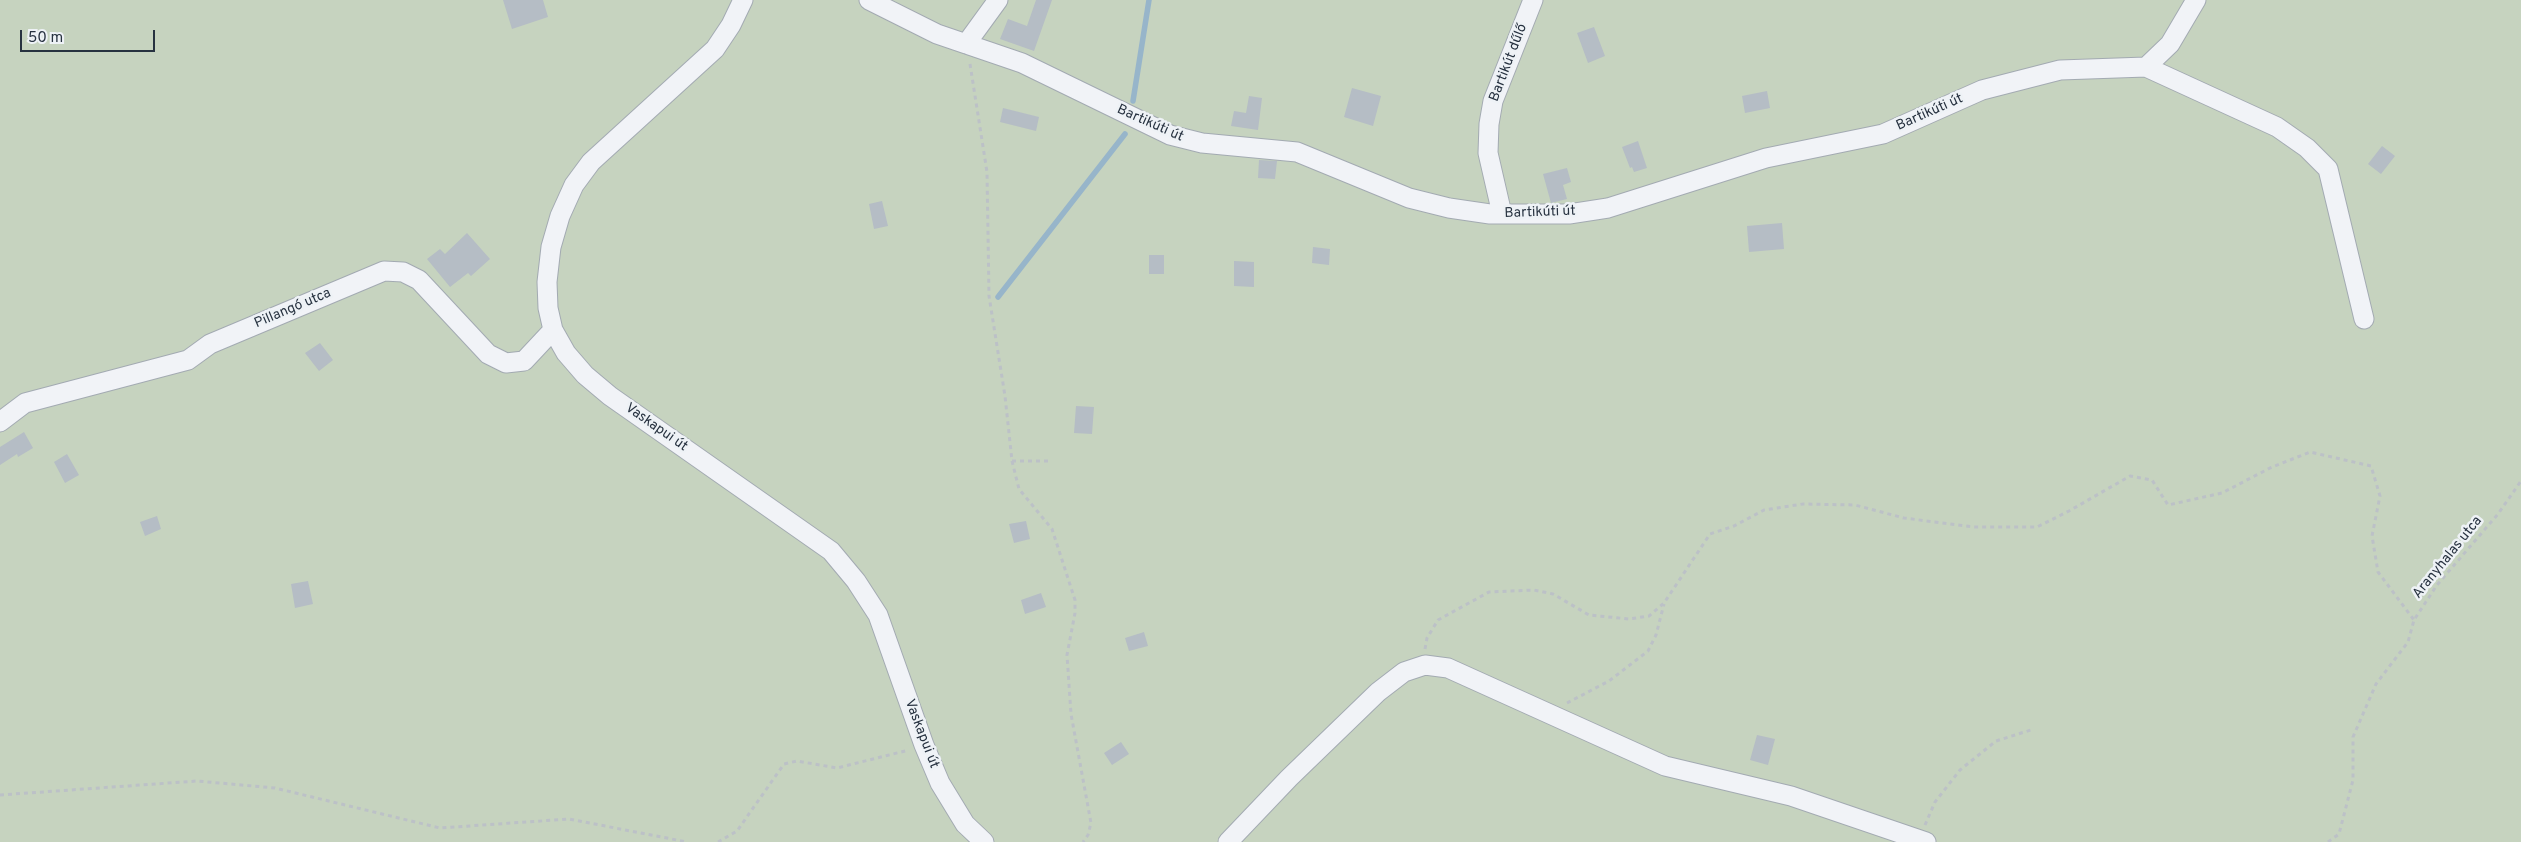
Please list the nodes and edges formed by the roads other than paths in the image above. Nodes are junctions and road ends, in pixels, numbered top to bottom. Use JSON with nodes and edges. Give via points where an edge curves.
{"nodes":[{"id":1,"x":742,"y":0,"type":"edge"},
{"id":2,"x":869,"y":0,"type":"edge"},
{"id":3,"x":998,"y":0,"type":"edge"},
{"id":4,"x":1533,"y":0,"type":"edge"},
{"id":5,"x":2196,"y":0,"type":"edge"},
{"id":6,"x":966,"y":44,"type":"junction"},
{"id":7,"x":2146,"y":67,"type":"junction"},
{"id":8,"x":1502,"y":214,"type":"junction"},
{"id":9,"x":2364,"y":319,"type":"dead end"},
{"id":10,"x":553,"y":330,"type":"junction"},
{"id":11,"x":0,"y":422,"type":"edge"},
{"id":12,"x":1922,"y":840,"type":"edge"},
{"id":13,"x":984,"y":842,"type":"edge"},
{"id":14,"x":1228,"y":842,"type":"edge"}],
"edges":[{"from":1,"to":10,"type":"street","name":"Vaskapui út","via":[[715,49],[591,162],[574,185],[551,247],[546,282]]},
{"from":2,"to":6,"type":"street","name":"Bartikúti út","via":[[937,34]]},
{"from":3,"to":6,"type":"street"},
{"from":4,"to":8,"type":"street","name":"Bartikút dűlő","via":[[1493,101],[1489,124],[1488,153]]},
{"from":5,"to":7,"type":"street","via":[[2170,44]]},
{"from":6,"to":8,"type":"street","name":"Bartikúti út","via":[[1022,63],[1184,140],[1297,152],[1409,198],[1448,208]]},
{"from":7,"to":8,"type":"street","name":"Bartikúti út","via":[[2060,70],[1982,90],[1883,134],[1766,158],[1608,208],[1569,214]]},
{"from":7,"to":9,"type":"street","via":[[2277,127],[2307,148],[2328,169]]},
{"from":10,"to":11,"type":"street","name":"Pillangó utca","via":[[524,361],[506,363],[488,354],[419,280],[403,272],[384,272],[210,344],[188,360],[25,403]]},
{"from":10,"to":13,"type":"street","name":"Vaskapui út","via":[[566,353],[610,396],[831,551],[878,615],[940,783],[965,824]]},
{"from":12,"to":14,"type":"street","via":[[1790,796],[1665,766],[1448,668],[1425,665],[1404,672],[1378,692]]}]}
